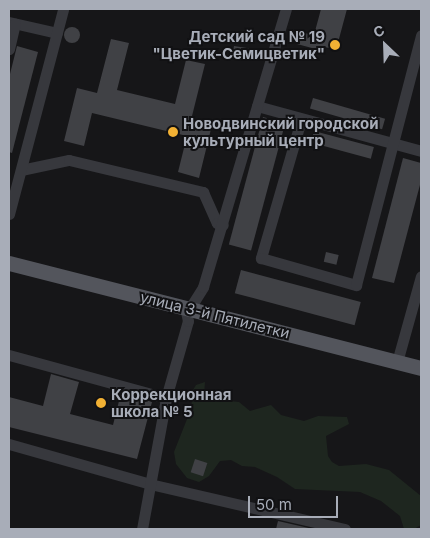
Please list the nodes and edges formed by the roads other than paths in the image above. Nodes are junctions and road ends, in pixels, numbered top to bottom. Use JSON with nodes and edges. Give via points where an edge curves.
{"nodes":[{"id":1,"x":63,"y":9,"type":"edge"},
{"id":2,"x":286,"y":9,"type":"edge"},
{"id":3,"x":12,"y":23,"type":"edge"},
{"id":4,"x":57,"y":33,"type":"junction"},
{"id":5,"x":421,"y":35,"type":"edge"},
{"id":6,"x":9,"y":49,"type":"edge"},
{"id":7,"x":257,"y":106,"type":"junction"},
{"id":8,"x":301,"y":120,"type":"junction"},
{"id":9,"x":391,"y":142,"type":"junction"},
{"id":10,"x":421,"y":151,"type":"edge"},
{"id":11,"x":21,"y":170,"type":"junction"},
{"id":12,"x":11,"y":197,"type":"edge"},
{"id":13,"x":9,"y":214,"type":"edge"},
{"id":14,"x":223,"y":225,"type":"junction"},
{"id":15,"x":9,"y":262,"type":"edge"},
{"id":16,"x":421,"y":276,"type":"edge"},
{"id":17,"x":188,"y":308,"type":"junction"},
{"id":18,"x":9,"y":355,"type":"edge"},
{"id":19,"x":397,"y":362,"type":"junction"},
{"id":20,"x":421,"y":368,"type":"edge"},
{"id":21,"x":166,"y":398,"type":"junction"},
{"id":22,"x":9,"y":444,"type":"edge"},
{"id":23,"x":150,"y":484,"type":"junction"},
{"id":24,"x":142,"y":529,"type":"edge"},
{"id":25,"x":345,"y":529,"type":"edge"}],
"edges":[{"from":1,"to":4,"type":"street"},
{"from":2,"to":7,"type":"street"},
{"from":3,"to":4,"type":"street"},
{"from":3,"to":6,"type":"street"},
{"from":4,"to":11,"type":"street"},
{"from":5,"to":9,"type":"street"},
{"from":7,"to":8,"type":"street"},
{"from":7,"to":14,"type":"street"},
{"from":8,"to":9,"type":"street"},
{"from":8,"to":9,"type":"street","via":[[260,258],[356,285]]},
{"from":9,"to":10,"type":"street"},
{"from":11,"to":12,"type":"street"},
{"from":11,"to":14,"type":"street","via":[[69,160],[203,192],[217,223]]},
{"from":12,"to":13,"type":"street"},
{"from":14,"to":17,"type":"street","via":[[203,287]]},
{"from":15,"to":17,"type":"main road","name":"улица 3-й Пятилетки"},
{"from":16,"to":19,"type":"street"},
{"from":17,"to":19,"type":"main road","name":"улица 3-й Пятилетки"},
{"from":17,"to":21,"type":"street","via":[[188,321]]},
{"from":18,"to":21,"type":"street"},
{"from":19,"to":20,"type":"main road","name":"улица 3-й Пятилетки"},
{"from":21,"to":23,"type":"street"},
{"from":22,"to":23,"type":"street"},
{"from":23,"to":24,"type":"street"},
{"from":23,"to":25,"type":"street"}]}
